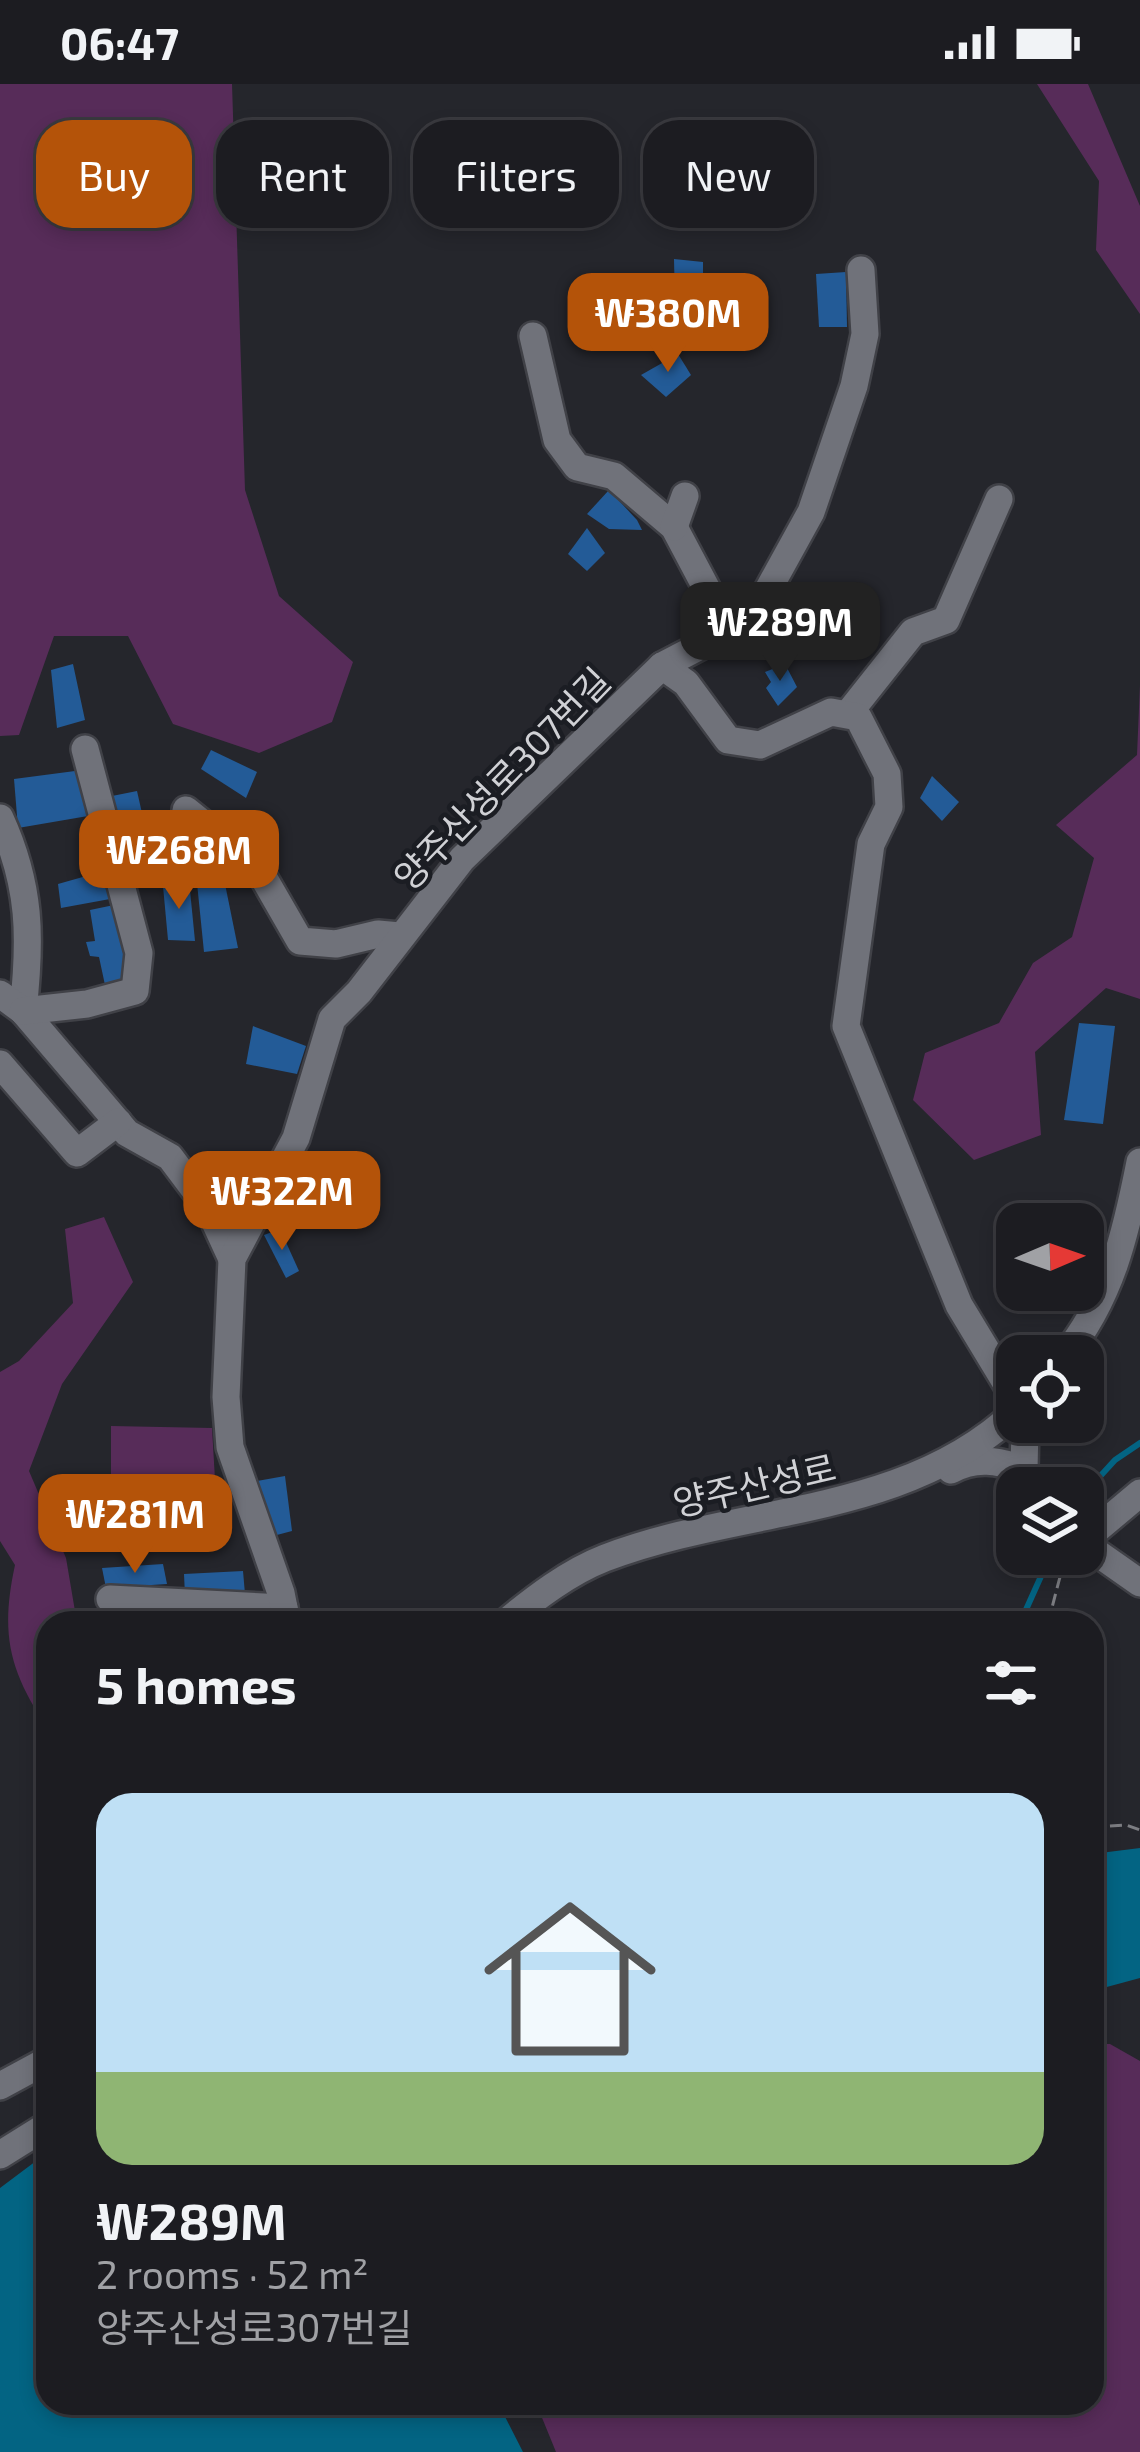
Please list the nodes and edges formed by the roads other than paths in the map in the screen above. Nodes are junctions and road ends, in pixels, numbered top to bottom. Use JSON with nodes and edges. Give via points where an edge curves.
{"nodes":[{"id":1,"x":861,"y":270,"type":"dead end"},
{"id":2,"x":533,"y":336,"type":"dead end"},
{"id":3,"x":685,"y":496,"type":"dead end"},
{"id":4,"x":999,"y":500,"type":"dead end"},
{"id":5,"x":674,"y":527,"type":"junction"},
{"id":6,"x":728,"y":629,"type":"junction"},
{"id":7,"x":662,"y":666,"type":"junction"},
{"id":8,"x":848,"y":714,"type":"junction"},
{"id":9,"x":85,"y":749,"type":"dead end"},
{"id":10,"x":186,"y":811,"type":"dead end"},
{"id":11,"x":0,"y":818,"type":"edge"},
{"id":12,"x":400,"y":936,"type":"junction"},
{"id":13,"x":11,"y":1003,"type":"edge"},
{"id":14,"x":0,"y":1064,"type":"edge"},
{"id":15,"x":118,"y":1122,"type":"junction"},
{"id":16,"x":1140,"y":1162,"type":"edge"},
{"id":17,"x":1132,"y":1241,"type":"edge"},
{"id":18,"x":232,"y":1259,"type":"junction"},
{"id":19,"x":1080,"y":1335,"type":"edge"},
{"id":20,"x":996,"y":1366,"type":"edge"},
{"id":21,"x":996,"y":1432,"type":"edge"},
{"id":22,"x":1005,"y":1443,"type":"edge"},
{"id":23,"x":1000,"y":1467,"type":"edge"},
{"id":24,"x":1023,"y":1467,"type":"edge"},
{"id":25,"x":892,"y":1485,"type":"junction"},
{"id":26,"x":1140,"y":1493,"type":"edge"},
{"id":27,"x":1104,"y":1524,"type":"edge"},
{"id":28,"x":1104,"y":1557,"type":"edge"},
{"id":29,"x":1140,"y":1583,"type":"edge"},
{"id":30,"x":110,"y":1598,"type":"dead end"},
{"id":31,"x":236,"y":1611,"type":"edge"},
{"id":32,"x":283,"y":1611,"type":"edge"},
{"id":33,"x":520,"y":1611,"type":"edge"},
{"id":34,"x":36,"y":2066,"type":"edge"},
{"id":35,"x":0,"y":2086,"type":"edge"},
{"id":36,"x":36,"y":2132,"type":"edge"},
{"id":37,"x":0,"y":2155,"type":"edge"}],
"edges":[{"from":1,"to":6,"type":"street","name":"양주산성로307번길","via":[[858,369],[812,512],[752,619]]},
{"from":2,"to":5,"type":"street","via":[[557,440],[577,467],[614,476]]},
{"from":3,"to":5,"type":"street"},
{"from":4,"to":8,"type":"street","via":[[946,620],[913,632]]},
{"from":5,"to":6,"type":"street"},
{"from":6,"to":7,"type":"street","name":"양주산성로307번길"},
{"from":7,"to":8,"type":"street","name":"양주산성로307번길","via":[[686,683],[728,740],[760,745],[831,712]]},
{"from":7,"to":12,"type":"street","name":"양주산성로307번길","via":[[462,859]]},
{"from":8,"to":20,"type":"street","via":[[887,773],[889,807],[872,844],[846,1026],[959,1305]]},
{"from":9,"to":13,"type":"street","via":[[140,975],[135,991],[87,1004]]},
{"from":10,"to":12,"type":"street","via":[[258,868],[301,941]]},
{"from":11,"to":13,"type":"street","via":[[20,861],[27,915]]},
{"from":12,"to":18,"type":"street","name":"양주산성로307번길","via":[[332,1019],[296,1138]]},
{"from":13,"to":15,"type":"street","name":"양주산성로307번길"},
{"from":14,"to":15,"type":"street","via":[[77,1153]]},
{"from":15,"to":18,"type":"street","name":"양주산성로307번길","via":[[170,1156],[209,1209]]},
{"from":16,"to":17,"type":"street"},
{"from":17,"to":19,"type":"street"},
{"from":18,"to":32,"type":"street","name":"양주산성로307번길","via":[[230,1447]]},
{"from":21,"to":25,"type":"street","name":"양주산성로"},
{"from":22,"to":24,"type":"street"},
{"from":23,"to":25,"type":"street","via":[[963,1463],[910,1490]]},
{"from":25,"to":33,"type":"street","name":"양주산성로","via":[[607,1558]]},
{"from":26,"to":27,"type":"street"},
{"from":28,"to":29,"type":"street"},
{"from":30,"to":31,"type":"street"},
{"from":34,"to":35,"type":"street"},
{"from":36,"to":37,"type":"street"}]}
